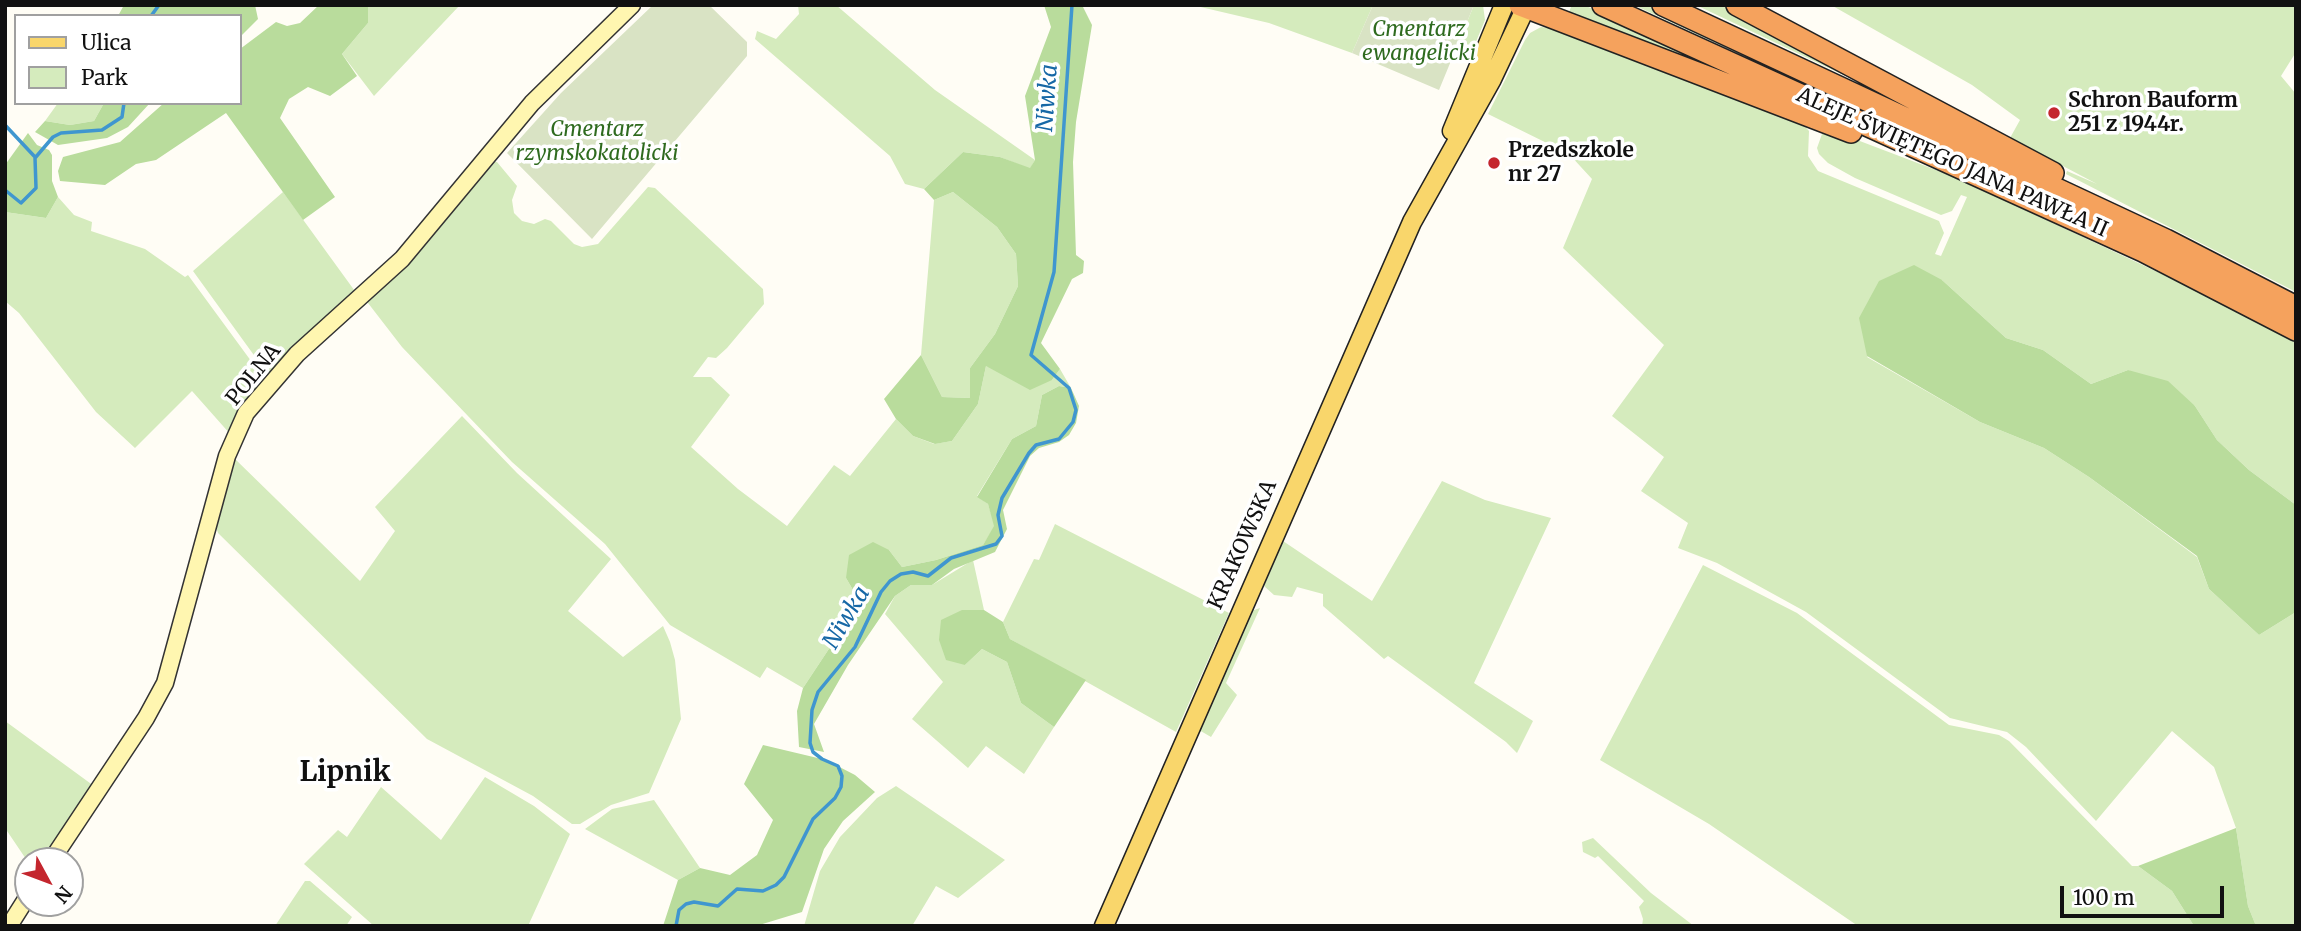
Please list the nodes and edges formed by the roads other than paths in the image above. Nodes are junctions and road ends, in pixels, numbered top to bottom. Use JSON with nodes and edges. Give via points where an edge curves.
{"nodes":[{"id":1,"x":632,"y":5,"type":"edge"},
{"id":2,"x":1603,"y":5,"type":"edge"},
{"id":3,"x":1663,"y":5,"type":"edge"},
{"id":4,"x":1737,"y":5,"type":"edge"},
{"id":5,"x":1519,"y":6,"type":"edge"},
{"id":6,"x":1967,"y":168,"type":"junction"},
{"id":7,"x":2166,"y":240,"type":"junction"},
{"id":8,"x":2296,"y":307,"type":"edge"},
{"id":9,"x":2296,"y":330,"type":"edge"},
{"id":10,"x":60,"y":847,"type":"edge"},
{"id":11,"x":1104,"y":926,"type":"edge"}],
"edges":[{"from":1,"to":10,"type":"street","name":"POLNA","via":[[532,103],[402,259],[297,354],[246,413],[227,456],[165,683]]},
{"from":2,"to":6,"type":"highway","name":"ALEJE ŚWIĘTEGO JANA PAWŁA II"},
{"from":3,"to":7,"type":"highway","name":"ALEJE ŚWIĘTEGO JANA PAWŁA II"},
{"from":4,"to":7,"type":"highway","via":[[2035,162]]},
{"from":5,"to":6,"type":"highway","via":[[1877,142]]},
{"from":5,"to":11,"type":"main road","name":"KRAKOWSKA","via":[[1492,79],[1429,186]]},
{"from":6,"to":9,"type":"highway","name":"ALEJE ŚWIĘTEGO JANA PAWŁA II","via":[[2187,272]]},
{"from":7,"to":8,"type":"highway","name":"ALEJE ŚWIĘTEGO JANA PAWŁA II"}]}
